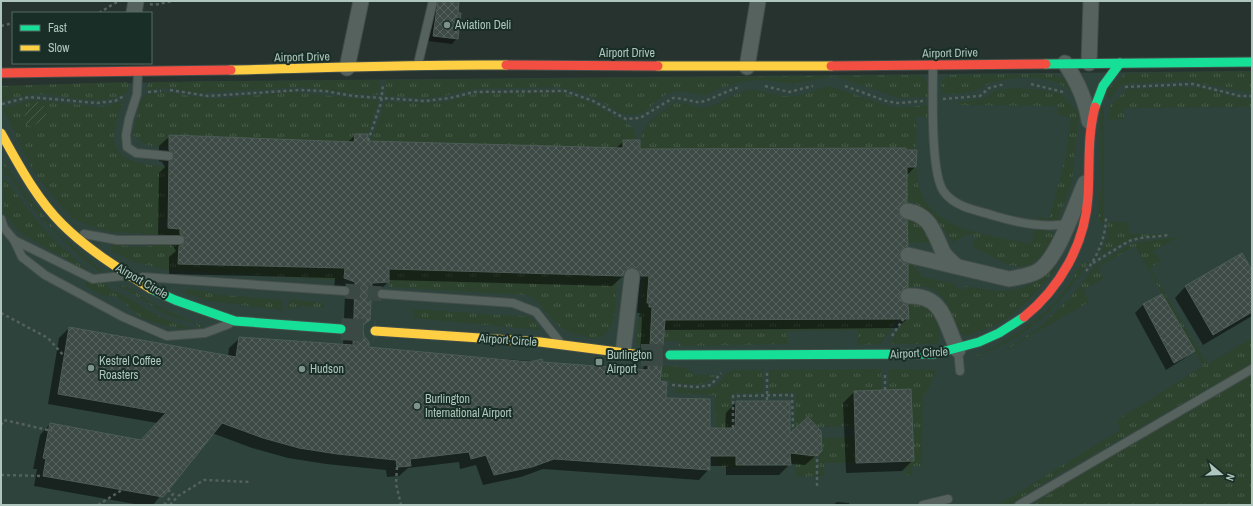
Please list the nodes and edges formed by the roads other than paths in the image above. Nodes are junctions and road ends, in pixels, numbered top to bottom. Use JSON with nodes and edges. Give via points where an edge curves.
{"nodes":[{"id":1,"x":361,"y":1,"type":"edge"},
{"id":2,"x":433,"y":1,"type":"edge"},
{"id":3,"x":758,"y":1,"type":"edge"},
{"id":4,"x":1091,"y":1,"type":"edge"},
{"id":5,"x":135,"y":2,"type":"edge"},
{"id":6,"x":134,"y":12,"type":"edge"},
{"id":7,"x":1252,"y":62,"type":"edge"},
{"id":8,"x":1065,"y":63,"type":"junction"},
{"id":9,"x":1089,"y":63,"type":"junction"},
{"id":10,"x":1120,"y":63,"type":"junction"},
{"id":11,"x":417,"y":65,"type":"junction"},
{"id":12,"x":933,"y":65,"type":"junction"},
{"id":13,"x":747,"y":67,"type":"junction"},
{"id":14,"x":129,"y":68,"type":"edge"},
{"id":15,"x":347,"y":68,"type":"junction"},
{"id":16,"x":1,"y":73,"type":"edge"},
{"id":17,"x":1090,"y":130,"type":"junction"},
{"id":18,"x":1,"y":133,"type":"edge"},
{"id":19,"x":1081,"y":154,"type":"dead end"},
{"id":20,"x":169,"y":156,"type":"dead end"},
{"id":21,"x":1090,"y":171,"type":"junction"},
{"id":22,"x":907,"y":211,"type":"dead end"},
{"id":23,"x":1,"y":219,"type":"edge"},
{"id":24,"x":62,"y":224,"type":"junction"},
{"id":25,"x":1067,"y":224,"type":"junction"},
{"id":26,"x":14,"y":240,"type":"junction"},
{"id":27,"x":180,"y":240,"type":"dead end"},
{"id":28,"x":908,"y":255,"type":"dead end"},
{"id":29,"x":956,"y":266,"type":"junction"},
{"id":30,"x":130,"y":276,"type":"junction"},
{"id":31,"x":632,"y":276,"type":"dead end"},
{"id":32,"x":345,"y":291,"type":"tunnel mouth"},
{"id":33,"x":382,"y":294,"type":"tunnel mouth"},
{"id":34,"x":908,"y":296,"type":"dead end"},
{"id":35,"x":235,"y":321,"type":"junction"},
{"id":36,"x":340,"y":329,"type":"tunnel mouth"},
{"id":37,"x":375,"y":331,"type":"tunnel mouth"},
{"id":38,"x":562,"y":345,"type":"junction"},
{"id":39,"x":958,"y":350,"type":"junction"},
{"id":40,"x":623,"y":353,"type":"junction"},
{"id":41,"x":641,"y":355,"type":"tunnel mouth"},
{"id":42,"x":670,"y":355,"type":"tunnel mouth"},
{"id":43,"x":1252,"y":369,"type":"edge"},
{"id":44,"x":960,"y":371,"type":"dead end"},
{"id":45,"x":948,"y":499,"type":"dead end"},
{"id":46,"x":923,"y":505,"type":"edge"},
{"id":47,"x":1019,"y":505,"type":"edge"}],
"edges":[{"from":1,"to":15,"type":"street"},
{"from":2,"to":11,"type":"lane"},
{"from":3,"to":13,"type":"street"},
{"from":4,"to":9,"type":"street"},
{"from":5,"to":6,"type":"street"},
{"from":7,"to":10,"type":"street","name":"Airport Drive"},
{"from":8,"to":9,"type":"street","name":"Airport Drive"},
{"from":8,"to":12,"type":"street","name":"Airport Drive"},
{"from":8,"to":17,"type":"street","name":"Airport Circle","via":[[1088,108]]},
{"from":9,"to":10,"type":"street","name":"Airport Drive"},
{"from":10,"to":17,"type":"street","name":"Airport Circle","via":[[1101,89],[1094,106]]},
{"from":11,"to":13,"type":"street","name":"Airport Drive"},
{"from":11,"to":15,"type":"street","name":"Airport Drive"},
{"from":12,"to":13,"type":"street","name":"Airport Drive"},
{"from":12,"to":25,"type":"lane","via":[[937,174],[943,191],[958,205],[1006,219],[1051,227]]},
{"from":14,"to":15,"type":"street","name":"Airport Drive"},
{"from":14,"to":16,"type":"street","name":"Airport Drive"},
{"from":14,"to":20,"type":"lane","via":[[137,94],[128,118],[127,147],[136,153]]},
{"from":17,"to":19,"type":"lane"},
{"from":17,"to":21,"type":"street","name":"Airport Circle"},
{"from":18,"to":24,"type":"street","name":"Airport Circle","via":[[27,180]]},
{"from":21,"to":25,"type":"street"},
{"from":21,"to":39,"type":"street","name":"Airport Circle","via":[[1087,213],[1081,238],[1067,269],[1048,297],[1003,332]]},
{"from":22,"to":29,"type":"street","via":[[922,216],[931,225],[944,253]]},
{"from":23,"to":26,"type":"lane","via":[[4,228]]},
{"from":24,"to":27,"type":"lane","via":[[89,236],[117,240]]},
{"from":24,"to":30,"type":"street","name":"Airport Circle","via":[[94,251]]},
{"from":25,"to":29,"type":"street","via":[[1049,261],[1023,277],[1009,279]]},
{"from":26,"to":30,"type":"lane","via":[[93,279]]},
{"from":26,"to":35,"type":"lane","via":[[22,257],[44,275],[123,317],[167,336],[205,333]]},
{"from":28,"to":29,"type":"street"},
{"from":30,"to":32,"type":"lane"},
{"from":30,"to":35,"type":"street","name":"Airport Circle","via":[[175,300]]},
{"from":31,"to":40,"type":"street"},
{"from":33,"to":38,"type":"lane","via":[[513,303],[536,312]]},
{"from":34,"to":39,"type":"street","via":[[930,299],[939,307]]},
{"from":35,"to":36,"type":"street","name":"Airport Circle"},
{"from":37,"to":38,"type":"street","name":"Airport Circle"},
{"from":38,"to":40,"type":"street","name":"Airport Circle"},
{"from":39,"to":42,"type":"street","name":"Airport Circle","via":[[910,355]]},
{"from":39,"to":44,"type":"lane"},
{"from":40,"to":41,"type":"street","name":"Airport Circle"},
{"from":43,"to":47,"type":"lane"},
{"from":45,"to":46,"type":"lane"}]}
